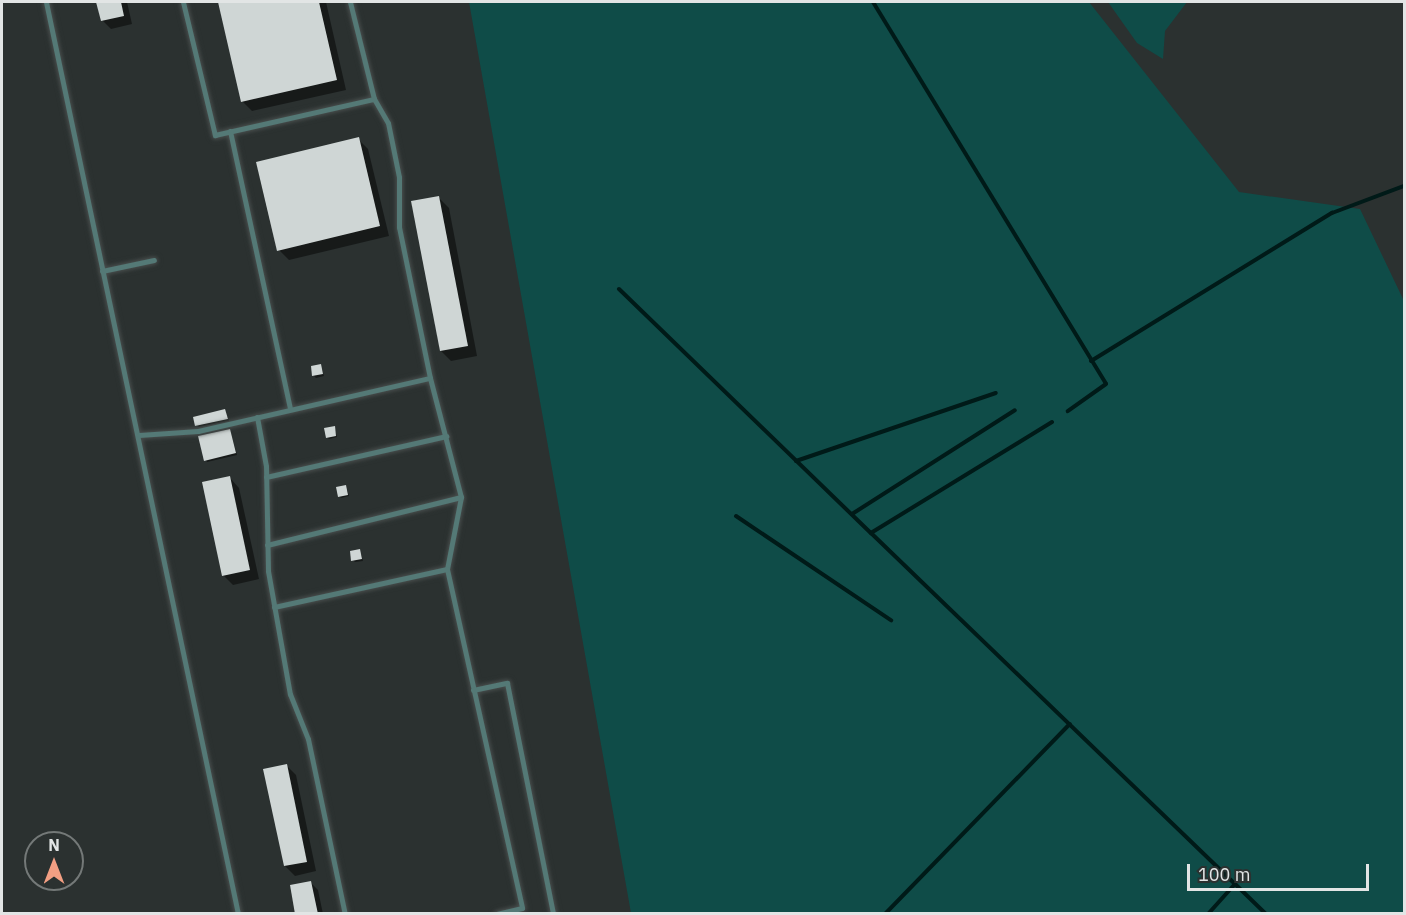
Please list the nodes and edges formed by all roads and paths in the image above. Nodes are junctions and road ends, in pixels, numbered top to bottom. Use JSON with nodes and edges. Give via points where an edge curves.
{"nodes":[{"id":1,"x":46,"y":2,"type":"edge"},
{"id":2,"x":183,"y":2,"type":"edge"},
{"id":3,"x":350,"y":2,"type":"edge"},
{"id":4,"x":374,"y":99,"type":"junction"},
{"id":5,"x":230,"y":131,"type":"junction"},
{"id":6,"x":154,"y":260,"type":"dead end"},
{"id":7,"x":102,"y":271,"type":"junction"},
{"id":8,"x":430,"y":378,"type":"junction"},
{"id":9,"x":290,"y":410,"type":"junction"},
{"id":10,"x":257,"y":417,"type":"junction"},
{"id":11,"x":139,"y":435,"type":"junction"},
{"id":12,"x":446,"y":436,"type":"junction"},
{"id":13,"x":266,"y":477,"type":"junction"},
{"id":14,"x":461,"y":497,"type":"junction"},
{"id":15,"x":267,"y":545,"type":"junction"},
{"id":16,"x":447,"y":569,"type":"junction"},
{"id":17,"x":274,"y":607,"type":"junction"},
{"id":18,"x":473,"y":690,"type":"junction"},
{"id":19,"x":238,"y":914,"type":"edge"},
{"id":20,"x":345,"y":914,"type":"edge"},
{"id":21,"x":496,"y":914,"type":"edge"},
{"id":22,"x":554,"y":914,"type":"edge"}],
"edges":[{"from":1,"to":7,"type":"lane"},
{"from":2,"to":5,"type":"lane","via":[[214,135]]},
{"from":3,"to":4,"type":"lane"},
{"from":4,"to":5,"type":"lane"},
{"from":4,"to":8,"type":"lane","via":[[388,123],[399,177],[399,227]]},
{"from":5,"to":9,"type":"lane"},
{"from":6,"to":7,"type":"lane"},
{"from":7,"to":11,"type":"lane"},
{"from":8,"to":9,"type":"lane"},
{"from":8,"to":12,"type":"lane"},
{"from":9,"to":10,"type":"lane"},
{"from":10,"to":11,"type":"lane","via":[[198,431]]},
{"from":10,"to":13,"type":"lane"},
{"from":11,"to":19,"type":"lane"},
{"from":12,"to":13,"type":"lane"},
{"from":12,"to":14,"type":"lane"},
{"from":13,"to":15,"type":"lane"},
{"from":14,"to":15,"type":"lane"},
{"from":14,"to":16,"type":"lane"},
{"from":15,"to":17,"type":"lane"},
{"from":16,"to":17,"type":"lane"},
{"from":16,"to":18,"type":"lane"},
{"from":17,"to":20,"type":"lane","via":[[290,694],[308,739]]},
{"from":18,"to":21,"type":"lane","via":[[522,908]]},
{"from":18,"to":22,"type":"lane","via":[[507,683]]}]}
